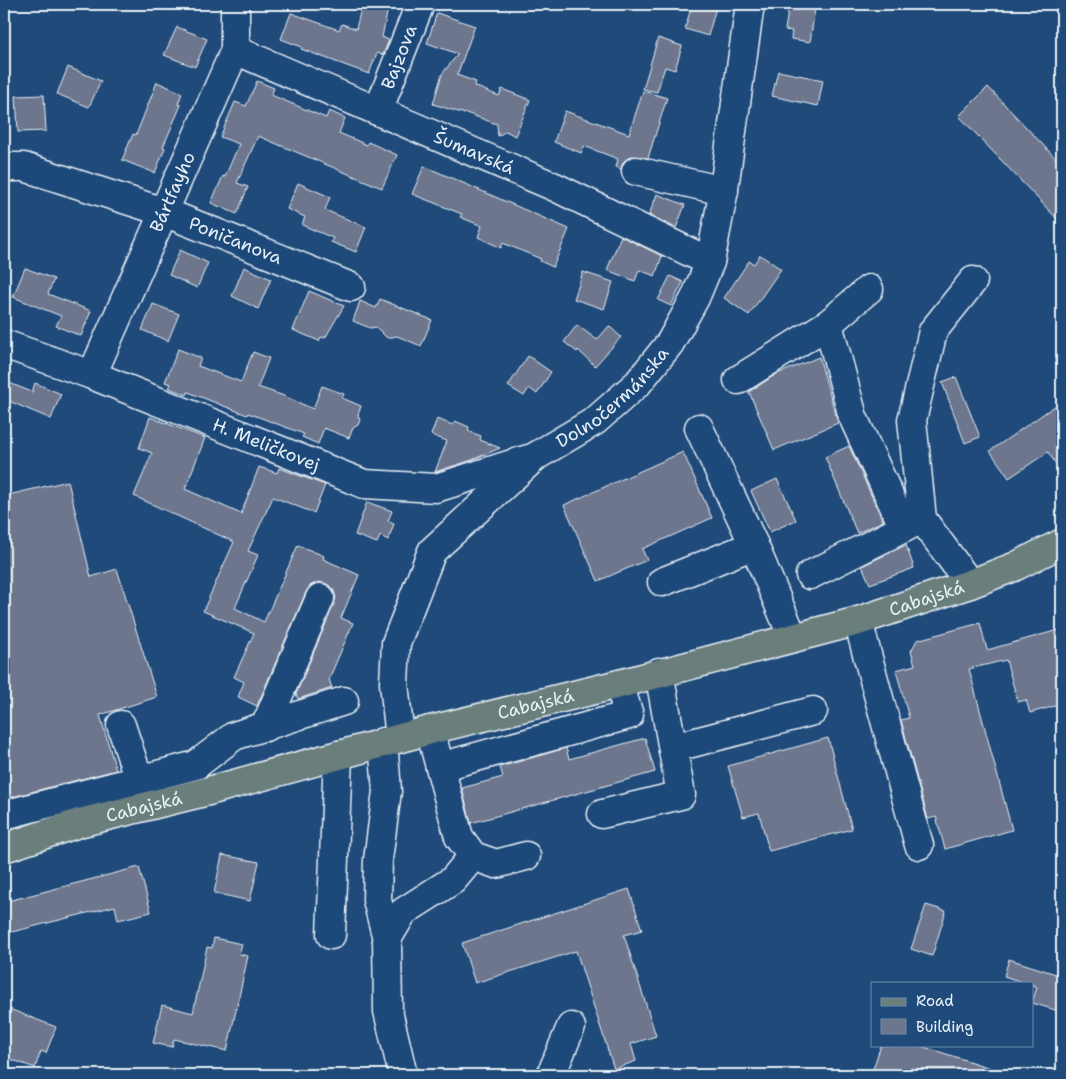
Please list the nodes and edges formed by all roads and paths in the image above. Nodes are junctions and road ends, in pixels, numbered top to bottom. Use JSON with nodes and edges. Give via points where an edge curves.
{"nodes":[{"id":1,"x":235,"y":4,"type":"edge"},
{"id":2,"x":420,"y":4,"type":"edge"},
{"id":3,"x":750,"y":4,"type":"edge"},
{"id":4,"x":235,"y":50,"type":"junction"},
{"id":5,"x":378,"y":112,"type":"junction"},
{"id":6,"x":4,"y":166,"type":"edge"},
{"id":7,"x":685,"y":167,"type":"dead end"},
{"id":8,"x":636,"y":171,"type":"dead end"},
{"id":9,"x":725,"y":184,"type":"junction"},
{"id":10,"x":164,"y":212,"type":"junction"},
{"id":11,"x":710,"y":262,"type":"junction"},
{"id":12,"x":973,"y":280,"type":"dead end"},
{"id":13,"x":351,"y":287,"type":"dead end"},
{"id":14,"x":869,"y":289,"type":"dead end"},
{"id":15,"x":828,"y":324,"type":"junction"},
{"id":16,"x":4,"y":344,"type":"edge"},
{"id":17,"x":92,"y":375,"type":"junction"},
{"id":18,"x":738,"y":380,"type":"dead end"},
{"id":19,"x":699,"y":428,"type":"dead end"},
{"id":20,"x":536,"y":456,"type":"junction"},
{"id":21,"x":913,"y":524,"type":"junction"},
{"id":22,"x":1062,"y":543,"type":"edge"},
{"id":23,"x":754,"y":545,"type":"junction"},
{"id":24,"x":810,"y":575,"type":"dead end"},
{"id":25,"x":662,"y":582,"type":"dead end"},
{"id":26,"x":970,"y":584,"type":"junction"},
{"id":27,"x":320,"y":598,"type":"dead end"},
{"id":28,"x":858,"y":621,"type":"junction"},
{"id":29,"x":793,"y":638,"type":"junction"},
{"id":30,"x":659,"y":672,"type":"junction"},
{"id":31,"x":619,"y":684,"type":"junction"},
{"id":32,"x":344,"y":702,"type":"dead end"},
{"id":33,"x":813,"y":711,"type":"dead end"},
{"id":34,"x":121,"y":725,"type":"dead end"},
{"id":35,"x":265,"y":726,"type":"junction"},
{"id":36,"x":430,"y":730,"type":"junction"},
{"id":37,"x":391,"y":740,"type":"junction"},
{"id":38,"x":673,"y":748,"type":"junction"},
{"id":39,"x":338,"y":754,"type":"junction"},
{"id":40,"x":440,"y":767,"type":"junction"},
{"id":41,"x":139,"y":780,"type":"junction"},
{"id":42,"x":602,"y":814,"type":"dead end"},
{"id":43,"x":4,"y":815,"type":"edge"},
{"id":44,"x":919,"y":845,"type":"dead end"},
{"id":45,"x":4,"y":848,"type":"edge"},
{"id":46,"x":473,"y":856,"type":"junction"},
{"id":47,"x":526,"y":856,"type":"dead end"},
{"id":48,"x":332,"y":935,"type":"dead end"},
{"id":49,"x":387,"y":939,"type":"junction"},
{"id":50,"x":571,"y":1027,"type":"dead end"},
{"id":51,"x":403,"y":1075,"type":"edge"},
{"id":52,"x":551,"y":1075,"type":"edge"}],
"edges":[{"from":1,"to":4,"type":"street","name":"Bártfayho"},
{"from":2,"to":5,"type":"street","name":"Bajzova"},
{"from":3,"to":9,"type":"street","name":"Dolnočermánska"},
{"from":4,"to":5,"type":"street","name":"Šumavská"},
{"from":4,"to":10,"type":"street","name":"Bártfayho"},
{"from":5,"to":11,"type":"street","name":"Šumavská","via":[[554,187]]},
{"from":6,"to":10,"type":"street","name":"Poničanova","via":[[24,167]]},
{"from":7,"to":9,"type":"street","via":[[709,174]]},
{"from":8,"to":9,"type":"street"},
{"from":9,"to":11,"type":"street","name":"Dolnočermánska"},
{"from":10,"to":13,"type":"street","name":"Poničanova"},
{"from":10,"to":17,"type":"street","name":"Bártfayho"},
{"from":11,"to":20,"type":"street","name":"Dolnočermánska","via":[[695,298],[670,342],[638,383],[595,421]]},
{"from":12,"to":21,"type":"street","via":[[933,331],[912,420]]},
{"from":14,"to":15,"type":"street"},
{"from":15,"to":18,"type":"street"},
{"from":15,"to":21,"type":"street","via":[[853,417]]},
{"from":16,"to":17,"type":"street","name":"H. Meličkovej"},
{"from":17,"to":20,"type":"street","name":"H. Meličkovej","via":[[364,484],[436,488]]},
{"from":19,"to":23,"type":"street"},
{"from":20,"to":37,"type":"street","name":"Dolnočermánska","via":[[432,551],[396,643]]},
{"from":21,"to":24,"type":"street"},
{"from":21,"to":26,"type":"street"},
{"from":22,"to":26,"type":"main road","name":"Cabajská"},
{"from":23,"to":25,"type":"street"},
{"from":23,"to":29,"type":"street"},
{"from":26,"to":28,"type":"main road","name":"Cabajská"},
{"from":27,"to":35,"type":"street"},
{"from":28,"to":29,"type":"main road","name":"Cabajská"},
{"from":28,"to":44,"type":"street"},
{"from":29,"to":30,"type":"main road","name":"Cabajská"},
{"from":30,"to":31,"type":"main road","name":"Cabajská"},
{"from":30,"to":38,"type":"street"},
{"from":31,"to":36,"type":"main road","name":"Cabajská"},
{"from":31,"to":40,"type":"street","via":[[629,715]]},
{"from":32,"to":35,"type":"street"},
{"from":33,"to":38,"type":"street"},
{"from":34,"to":41,"type":"street"},
{"from":35,"to":41,"type":"street","via":[[234,736],[196,765]]},
{"from":36,"to":37,"type":"main road","name":"Cabajská"},
{"from":36,"to":40,"type":"street"},
{"from":37,"to":39,"type":"main road","name":"Cabajská"},
{"from":37,"to":49,"type":"street","name":"Dolnočermánska","via":[[377,900]]},
{"from":38,"to":42,"type":"street","via":[[682,795]]},
{"from":39,"to":45,"type":"main road","name":"Cabajská","via":[[79,823]]},
{"from":39,"to":48,"type":"street"},
{"from":40,"to":46,"type":"street","via":[[459,838]]},
{"from":41,"to":43,"type":"street"},
{"from":46,"to":47,"type":"street","via":[[496,864]]},
{"from":46,"to":49,"type":"street","via":[[453,880],[403,912]]},
{"from":49,"to":51,"type":"street","name":"Dolnočermánska","via":[[388,1012]]},
{"from":50,"to":52,"type":"street"}]}
